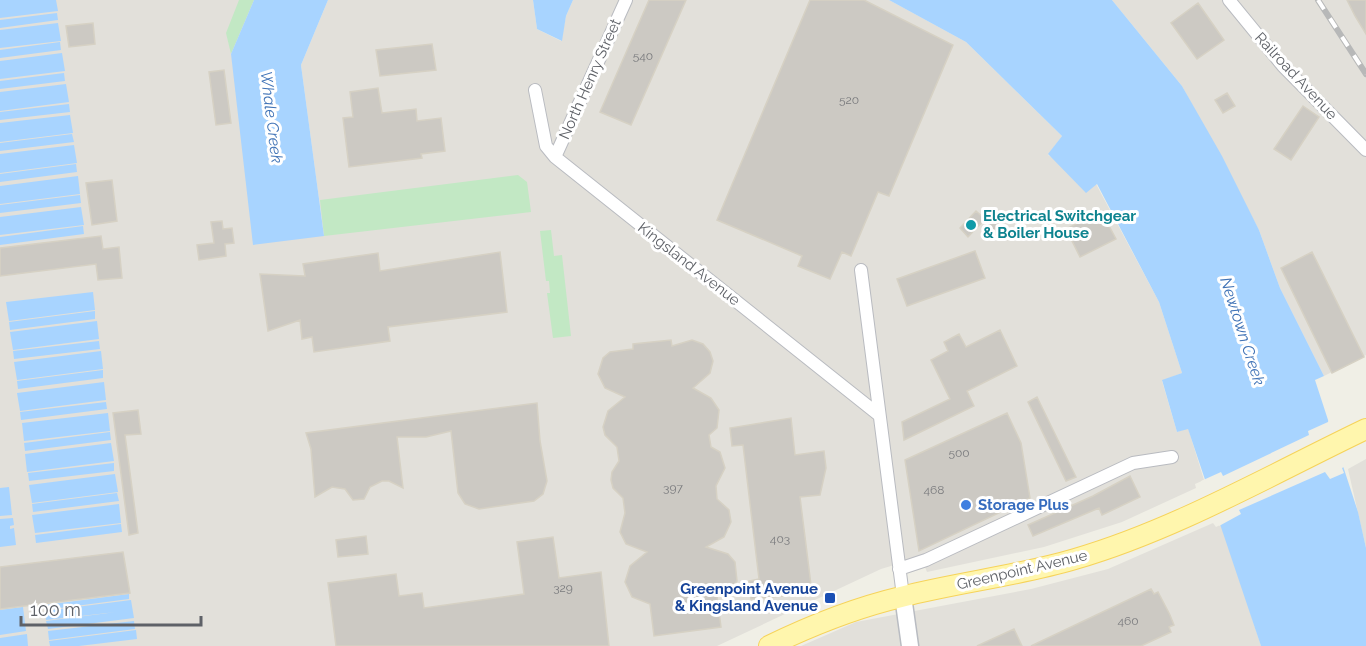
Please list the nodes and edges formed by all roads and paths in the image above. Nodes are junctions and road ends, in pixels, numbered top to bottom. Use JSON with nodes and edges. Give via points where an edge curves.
{"nodes":[{"id":1,"x":626,"y":0,"type":"edge"},
{"id":2,"x":1229,"y":0,"type":"edge"},
{"id":3,"x":535,"y":90,"type":"dead end"},
{"id":4,"x":1366,"y":150,"type":"edge"},
{"id":5,"x":555,"y":158,"type":"junction"},
{"id":6,"x":861,"y":270,"type":"dead end"},
{"id":7,"x":879,"y":415,"type":"junction"},
{"id":8,"x":1366,"y":429,"type":"edge"},
{"id":9,"x":1172,"y":456,"type":"dead end"},
{"id":10,"x":899,"y":569,"type":"junction"},
{"id":11,"x":903,"y":596,"type":"junction"},
{"id":12,"x":769,"y":646,"type":"edge"},
{"id":13,"x":910,"y":646,"type":"edge"}],
"edges":[{"from":1,"to":5,"type":"street","name":"North Henry Street"},
{"from":2,"to":4,"type":"street","name":"Railroad Avenue","via":[[1283,66]]},
{"from":3,"to":5,"type":"street","name":"Kingsland Avenue","via":[[546,146]]},
{"from":5,"to":7,"type":"street","name":"Kingsland Avenue"},
{"from":6,"to":7,"type":"street"},
{"from":7,"to":10,"type":"street"},
{"from":8,"to":11,"type":"main road","name":"Greenpoint Avenue","via":[[1136,538],[1024,572]]},
{"from":9,"to":10,"type":"street","via":[[1133,463],[927,560]]},
{"from":10,"to":11,"type":"street"},
{"from":11,"to":12,"type":"main road","name":"Greenpoint Avenue","via":[[826,620]]},
{"from":11,"to":13,"type":"main road"}]}
